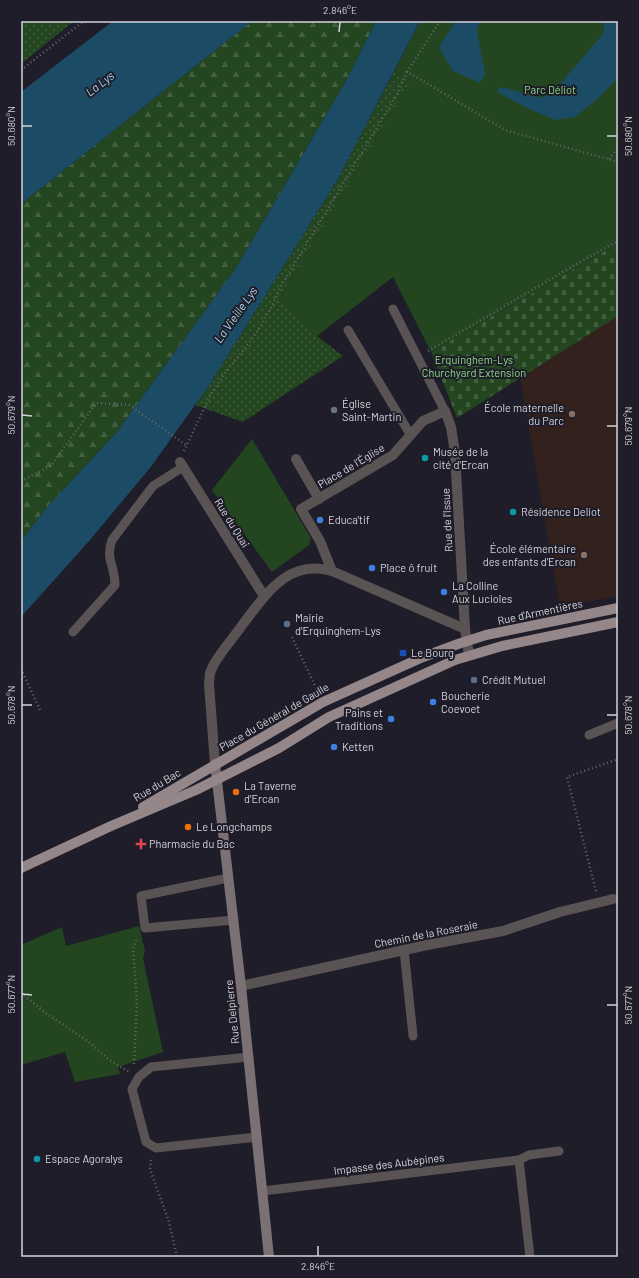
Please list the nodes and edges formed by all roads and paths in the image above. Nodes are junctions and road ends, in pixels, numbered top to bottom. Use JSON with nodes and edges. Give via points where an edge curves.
{"nodes":[{"id":1,"x":84,"y":21,"type":"edge"},
{"id":2,"x":440,"y":21,"type":"edge"},
{"id":3,"x":21,"y":70,"type":"edge"},
{"id":4,"x":407,"y":72,"type":"junction"},
{"id":5,"x":618,"y":148,"type":"edge"},
{"id":6,"x":609,"y":159,"type":"junction"},
{"id":7,"x":618,"y":162,"type":"edge"},
{"id":8,"x":618,"y":241,"type":"edge"},
{"id":9,"x":393,"y":309,"type":"dead end"},
{"id":10,"x":348,"y":330,"type":"dead end"},
{"id":11,"x":418,"y":357,"type":"junction"},
{"id":12,"x":445,"y":411,"type":"junction"},
{"id":13,"x":410,"y":434,"type":"junction"},
{"id":14,"x":296,"y":459,"type":"dead end"},
{"id":15,"x":181,"y":465,"type":"joint"},
{"id":16,"x":21,"y":481,"type":"edge"},
{"id":17,"x":319,"y":499,"type":"junction"},
{"id":18,"x":332,"y":571,"type":"junction"},
{"id":19,"x":264,"y":596,"type":"junction"},
{"id":20,"x":618,"y":608,"type":"edge"},
{"id":21,"x":618,"y":622,"type":"edge"},
{"id":22,"x":465,"y":629,"type":"junction"},
{"id":23,"x":73,"y":632,"type":"dead end"},
{"id":24,"x":292,"y":637,"type":"dead end"},
{"id":25,"x":467,"y":641,"type":"junction"},
{"id":26,"x":469,"y":655,"type":"junction"},
{"id":27,"x":21,"y":669,"type":"edge"},
{"id":28,"x":323,"y":702,"type":"junction"},
{"id":29,"x":41,"y":712,"type":"dead end"},
{"id":30,"x":618,"y":722,"type":"edge"},
{"id":31,"x":588,"y":735,"type":"dead end"},
{"id":32,"x":618,"y":759,"type":"edge"},
{"id":33,"x":215,"y":764,"type":"junction"},
{"id":34,"x":216,"y":779,"type":"junction"},
{"id":35,"x":111,"y":826,"type":"junction"},
{"id":36,"x":21,"y":868,"type":"edge"},
{"id":37,"x":228,"y":878,"type":"junction"},
{"id":38,"x":613,"y":899,"type":"dead end"},
{"id":39,"x":599,"y":903,"type":"junction"},
{"id":40,"x":234,"y":920,"type":"junction"},
{"id":41,"x":145,"y":928,"type":"junction"},
{"id":42,"x":404,"y":950,"type":"junction"},
{"id":43,"x":241,"y":986,"type":"junction"},
{"id":44,"x":21,"y":993,"type":"edge"},
{"id":45,"x":414,"y":1036,"type":"dead end"},
{"id":46,"x":249,"y":1057,"type":"junction"},
{"id":47,"x":136,"y":1076,"type":"junction"},
{"id":48,"x":257,"y":1137,"type":"junction"},
{"id":49,"x":152,"y":1146,"type":"junction"},
{"id":50,"x":559,"y":1151,"type":"dead end"},
{"id":51,"x":519,"y":1160,"type":"junction"},
{"id":52,"x":263,"y":1191,"type":"junction"},
{"id":53,"x":176,"y":1257,"type":"edge"},
{"id":54,"x":269,"y":1257,"type":"edge"},
{"id":55,"x":530,"y":1257,"type":"edge"}],
"edges":[{"from":1,"to":3,"type":"path"},
{"from":2,"to":4,"type":"path"},
{"from":4,"to":6,"type":"path","via":[[505,130]]},
{"from":4,"to":16,"type":"path","via":[[396,96],[280,288],[254,337],[210,396],[186,446],[128,405],[96,403],[52,466]]},
{"from":5,"to":6,"type":"path"},
{"from":6,"to":7,"type":"path"},
{"from":8,"to":11,"type":"path"},
{"from":9,"to":11,"type":"lane"},
{"from":10,"to":13,"type":"lane"},
{"from":11,"to":12,"type":"lane"},
{"from":12,"to":13,"type":"street","name":"Place de l'Église","via":[[423,421]]},
{"from":12,"to":22,"type":"street","name":"Rue de l'Issue","via":[[451,427],[455,453]]},
{"from":13,"to":17,"type":"street","name":"Place de l'Église","via":[[392,455]]},
{"from":14,"to":17,"type":"street","name":"Place de l'Église"},
{"from":15,"to":19,"type":"street","name":"Rue du Quai"},
{"from":15,"to":23,"type":"lane","via":[[153,486],[112,540],[109,559],[115,575],[114,585]]},
{"from":17,"to":18,"type":"street","name":"Place de l'Église","via":[[301,510],[320,541]]},
{"from":18,"to":19,"type":"street","name":"Place du Général de Gaulle","via":[[309,569],[294,573],[277,582]]},
{"from":18,"to":22,"type":"street","name":"Place du Général de Gaulle"},
{"from":19,"to":33,"type":"street","name":"Place du Général de Gaulle","via":[[218,657],[210,674],[209,693]]},
{"from":20,"to":25,"type":"main road","name":"Rue d'Armentières"},
{"from":21,"to":26,"type":"main road"},
{"from":22,"to":25,"type":"street"},
{"from":24,"to":28,"type":"path"},
{"from":25,"to":26,"type":"street"},
{"from":25,"to":28,"type":"main road","name":"Place du Général de Gaulle","via":[[423,657]]},
{"from":26,"to":34,"type":"main road","via":[[329,717],[287,743]]},
{"from":27,"to":29,"type":"path"},
{"from":28,"to":33,"type":"main road","name":"Place du Général de Gaulle"},
{"from":30,"to":31,"type":"lane"},
{"from":32,"to":39,"type":"path","via":[[567,777]]},
{"from":33,"to":34,"type":"street","name":"Rue Delpierre"},
{"from":33,"to":35,"type":"main road","name":"Rue du Bac"},
{"from":34,"to":35,"type":"main road","name":"Rue du Bac"},
{"from":34,"to":37,"type":"street","name":"Rue Delpierre"},
{"from":35,"to":36,"type":"main road","name":"Rue du Bac"},
{"from":37,"to":40,"type":"street","name":"Rue Delpierre"},
{"from":37,"to":41,"type":"lane","via":[[141,896]]},
{"from":38,"to":39,"type":"street","name":"Chemin de la Roseraie"},
{"from":39,"to":42,"type":"street","name":"Chemin de la Roseraie","via":[[554,914],[503,931]]},
{"from":40,"to":41,"type":"lane"},
{"from":40,"to":43,"type":"street","name":"Rue Delpierre"},
{"from":41,"to":47,"type":"path","via":[[137,937],[133,949],[137,1003]]},
{"from":42,"to":43,"type":"street","name":"Chemin de la Roseraie"},
{"from":42,"to":45,"type":"lane"},
{"from":43,"to":46,"type":"street","name":"Rue Delpierre"},
{"from":44,"to":47,"type":"path","via":[[89,1042],[108,1059]]},
{"from":46,"to":47,"type":"lane","via":[[151,1067]]},
{"from":46,"to":48,"type":"street","name":"Rue Delpierre"},
{"from":47,"to":49,"type":"lane","via":[[132,1089],[146,1142]]},
{"from":48,"to":49,"type":"lane","via":[[156,1148]]},
{"from":48,"to":52,"type":"street","name":"Rue Delpierre"},
{"from":49,"to":53,"type":"path","via":[[150,1169],[169,1222]]},
{"from":50,"to":51,"type":"lane","name":"Impasse des Aubépines","via":[[529,1155]]},
{"from":51,"to":52,"type":"lane","name":"Impasse des Aubépines"},
{"from":51,"to":55,"type":"lane"},
{"from":52,"to":54,"type":"street","name":"Rue Delpierre"}]}
